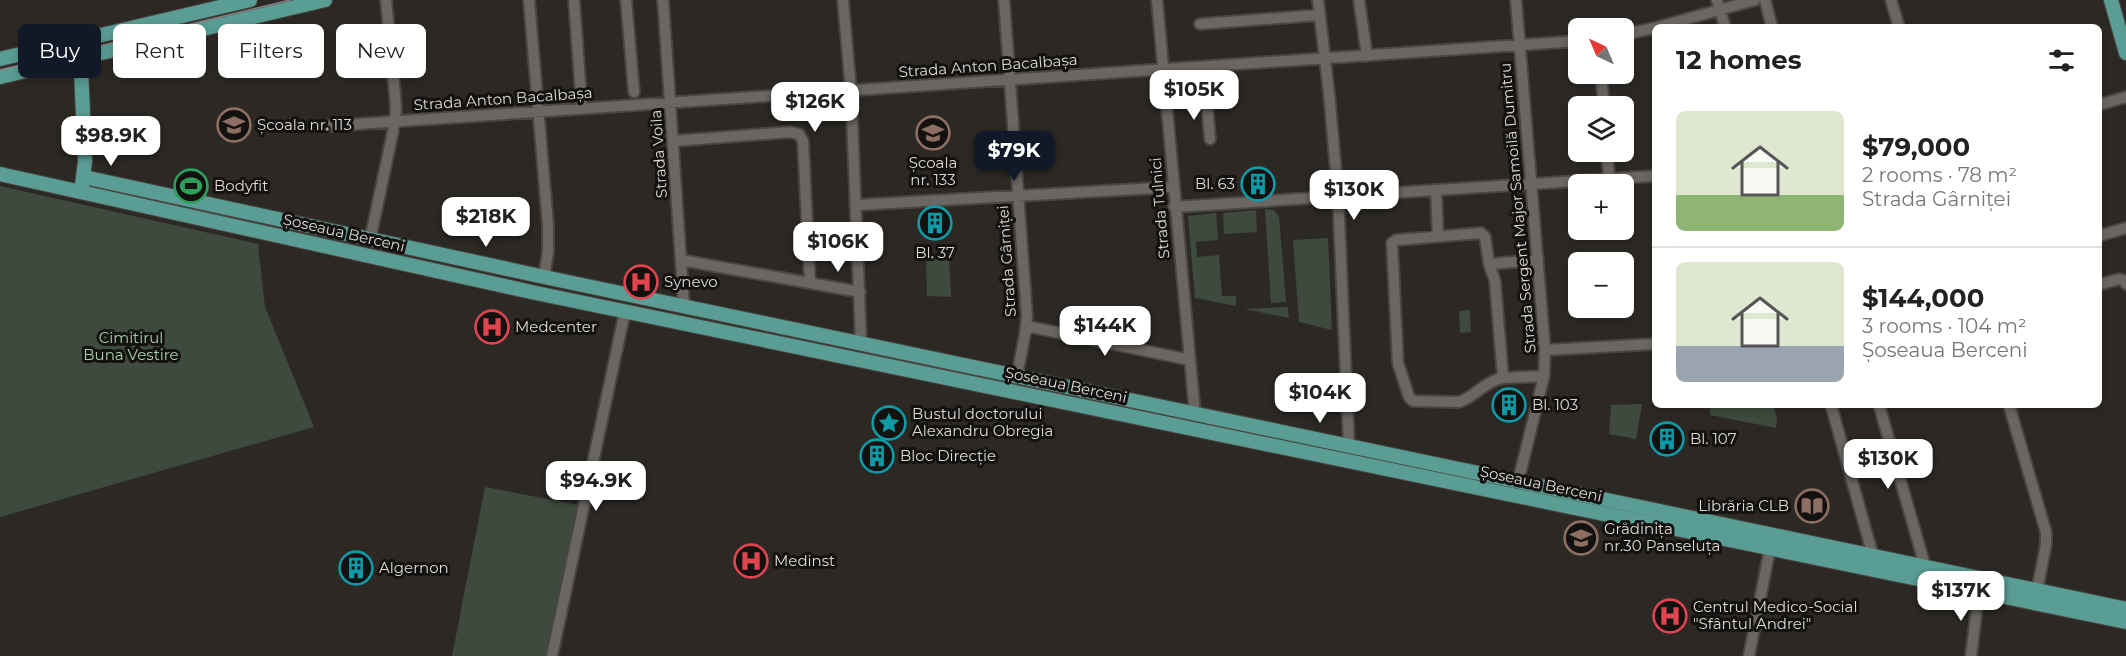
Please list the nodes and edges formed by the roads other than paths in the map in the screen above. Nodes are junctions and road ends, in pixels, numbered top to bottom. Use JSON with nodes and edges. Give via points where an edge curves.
{"nodes":[{"id":1,"x":250,"y":0,"type":"edge"},
{"id":2,"x":325,"y":0,"type":"edge"},
{"id":3,"x":386,"y":0,"type":"edge"},
{"id":4,"x":529,"y":0,"type":"edge"},
{"id":5,"x":574,"y":0,"type":"edge"},
{"id":6,"x":626,"y":0,"type":"edge"},
{"id":7,"x":663,"y":0,"type":"edge"},
{"id":8,"x":843,"y":0,"type":"edge"},
{"id":9,"x":1004,"y":0,"type":"edge"},
{"id":10,"x":1157,"y":0,"type":"edge"},
{"id":11,"x":1318,"y":0,"type":"edge"},
{"id":12,"x":1359,"y":0,"type":"edge"},
{"id":13,"x":1516,"y":0,"type":"edge"},
{"id":14,"x":1755,"y":0,"type":"edge"},
{"id":15,"x":1765,"y":0,"type":"edge"},
{"id":16,"x":1891,"y":0,"type":"edge"},
{"id":17,"x":2111,"y":0,"type":"edge"},
{"id":18,"x":1719,"y":5,"type":"edge"},
{"id":19,"x":1320,"y":15,"type":"junction"},
{"id":20,"x":1200,"y":24,"type":"dead end"},
{"id":21,"x":1667,"y":24,"type":"edge"},
{"id":22,"x":1724,"y":24,"type":"edge"},
{"id":23,"x":1771,"y":24,"type":"edge"},
{"id":24,"x":1898,"y":24,"type":"edge"},
{"id":25,"x":1652,"y":28,"type":"edge"},
{"id":26,"x":1634,"y":32,"type":"edge"},
{"id":27,"x":101,"y":36,"type":"edge"},
{"id":28,"x":1568,"y":42,"type":"edge"},
{"id":29,"x":1520,"y":45,"type":"junction"},
{"id":30,"x":101,"y":53,"type":"edge"},
{"id":31,"x":2126,"y":53,"type":"edge"},
{"id":32,"x":18,"y":55,"type":"edge"},
{"id":33,"x":1367,"y":56,"type":"junction"},
{"id":34,"x":0,"y":59,"type":"edge"},
{"id":35,"x":1325,"y":59,"type":"junction"},
{"id":36,"x":1204,"y":67,"type":"junction"},
{"id":37,"x":1163,"y":69,"type":"junction"},
{"id":38,"x":18,"y":73,"type":"edge"},
{"id":39,"x":0,"y":77,"type":"edge"},
{"id":40,"x":81,"y":78,"type":"edge"},
{"id":41,"x":1009,"y":79,"type":"junction"},
{"id":42,"x":851,"y":91,"type":"junction"},
{"id":43,"x":634,"y":92,"type":"dead end"},
{"id":44,"x":2126,"y":97,"type":"edge"},
{"id":45,"x":670,"y":103,"type":"junction"},
{"id":46,"x":2102,"y":104,"type":"edge"},
{"id":47,"x":582,"y":109,"type":"junction"},
{"id":48,"x":539,"y":112,"type":"junction"},
{"id":49,"x":396,"y":122,"type":"junction"},
{"id":50,"x":328,"y":126,"type":"dead end"},
{"id":51,"x":1210,"y":139,"type":"dead end"},
{"id":52,"x":673,"y":141,"type":"junction"},
{"id":53,"x":0,"y":174,"type":"edge"},
{"id":54,"x":1652,"y":176,"type":"edge"},
{"id":55,"x":84,"y":177,"type":"junction"},
{"id":56,"x":1634,"y":177,"type":"edge"},
{"id":57,"x":1568,"y":181,"type":"edge"},
{"id":58,"x":1530,"y":184,"type":"junction"},
{"id":59,"x":1173,"y":187,"type":"junction"},
{"id":60,"x":1436,"y":190,"type":"junction"},
{"id":61,"x":81,"y":191,"type":"junction"},
{"id":62,"x":1338,"y":195,"type":"junction"},
{"id":63,"x":1017,"y":196,"type":"junction"},
{"id":64,"x":856,"y":205,"type":"junction"},
{"id":65,"x":1174,"y":207,"type":"junction"},
{"id":66,"x":2126,"y":228,"type":"edge"},
{"id":67,"x":2102,"y":235,"type":"edge"},
{"id":68,"x":1438,"y":236,"type":"junction"},
{"id":69,"x":370,"y":240,"type":"junction"},
{"id":70,"x":458,"y":259,"type":"junction"},
{"id":71,"x":681,"y":260,"type":"junction"},
{"id":72,"x":1538,"y":260,"type":"junction"},
{"id":73,"x":1489,"y":264,"type":"junction"},
{"id":74,"x":454,"y":274,"type":"junction"},
{"id":75,"x":544,"y":277,"type":"junction"},
{"id":76,"x":810,"y":282,"type":"junction"},
{"id":77,"x":2102,"y":284,"type":"edge"},
{"id":78,"x":2126,"y":284,"type":"edge"},
{"id":79,"x":860,"y":292,"type":"junction"},
{"id":80,"x":684,"y":306,"type":"junction"},
{"id":81,"x":625,"y":311,"type":"junction"},
{"id":82,"x":1026,"y":326,"type":"junction"},
{"id":83,"x":861,"y":344,"type":"junction"},
{"id":84,"x":1652,"y":344,"type":"edge"},
{"id":85,"x":1545,"y":350,"type":"junction"},
{"id":86,"x":903,"y":352,"type":"junction"},
{"id":87,"x":1190,"y":360,"type":"junction"},
{"id":88,"x":900,"y":369,"type":"junction"},
{"id":89,"x":1544,"y":375,"type":"junction"},
{"id":90,"x":1017,"y":376,"type":"junction"},
{"id":91,"x":1503,"y":378,"type":"junction"},
{"id":92,"x":1065,"y":386,"type":"junction"},
{"id":93,"x":1062,"y":401,"type":"junction"},
{"id":94,"x":1832,"y":408,"type":"edge"},
{"id":95,"x":1880,"y":408,"type":"edge"},
{"id":96,"x":2010,"y":408,"type":"edge"},
{"id":97,"x":1195,"y":414,"type":"junction"},
{"id":98,"x":1348,"y":446,"type":"junction"},
{"id":99,"x":1423,"y":469,"type":"junction"},
{"id":100,"x":1518,"y":482,"type":"junction"},
{"id":101,"x":1770,"y":548,"type":"junction"},
{"id":102,"x":1873,"y":556,"type":"junction"},
{"id":103,"x":1925,"y":566,"type":"junction"},
{"id":104,"x":1979,"y":591,"type":"junction"},
{"id":105,"x":2035,"y":597,"type":"junction"},
{"id":106,"x":2126,"y":609,"type":"edge"},
{"id":107,"x":2126,"y":622,"type":"edge"},
{"id":108,"x":552,"y":656,"type":"edge"},
{"id":109,"x":1749,"y":656,"type":"edge"},
{"id":110,"x":1971,"y":656,"type":"edge"}],
"edges":[{"from":1,"to":27,"type":"main road"},
{"from":2,"to":30,"type":"main road"},
{"from":3,"to":49,"type":"street"},
{"from":4,"to":48,"type":"street"},
{"from":5,"to":47,"type":"street"},
{"from":6,"to":43,"type":"street"},
{"from":7,"to":45,"type":"street","name":"Strada Voila"},
{"from":8,"to":42,"type":"street"},
{"from":9,"to":41,"type":"street","name":"Strada Gârniței"},
{"from":10,"to":37,"type":"street","name":"Strada Tulnici"},
{"from":11,"to":19,"type":"street"},
{"from":12,"to":33,"type":"street"},
{"from":13,"to":29,"type":"street","name":"Strada Sergent Major Samoilă Dumitru"},
{"from":14,"to":18,"type":"street"},
{"from":15,"to":23,"type":"street"},
{"from":16,"to":24,"type":"street"},
{"from":17,"to":31,"type":"main road"},
{"from":18,"to":21,"type":"street"},
{"from":18,"to":22,"type":"street"},
{"from":19,"to":20,"type":"street"},
{"from":19,"to":35,"type":"street"},
{"from":25,"to":26,"type":"street"},
{"from":28,"to":29,"type":"street","name":"Strada Anton Bacalbașa"},
{"from":29,"to":33,"type":"street","name":"Strada Anton Bacalbașa"},
{"from":29,"to":58,"type":"street","name":"Strada Sergent Major Samoilă Dumitru"},
{"from":32,"to":34,"type":"main road"},
{"from":33,"to":35,"type":"street","name":"Strada Anton Bacalbașa"},
{"from":35,"to":36,"type":"street","name":"Strada Anton Bacalbașa"},
{"from":35,"to":62,"type":"street"},
{"from":36,"to":37,"type":"street","name":"Strada Anton Bacalbașa"},
{"from":36,"to":51,"type":"street"},
{"from":37,"to":41,"type":"street","name":"Strada Anton Bacalbașa"},
{"from":37,"to":59,"type":"street","name":"Strada Tulnici"},
{"from":38,"to":39,"type":"main road"},
{"from":40,"to":55,"type":"main road"},
{"from":41,"to":42,"type":"street","name":"Strada Anton Bacalbașa"},
{"from":41,"to":63,"type":"street","name":"Strada Gârniței"},
{"from":42,"to":45,"type":"street","name":"Strada Anton Bacalbașa"},
{"from":42,"to":64,"type":"street"},
{"from":44,"to":46,"type":"street"},
{"from":45,"to":47,"type":"street","name":"Strada Anton Bacalbașa"},
{"from":45,"to":52,"type":"street","name":"Strada Voila"},
{"from":47,"to":48,"type":"street","name":"Strada Anton Bacalbașa"},
{"from":48,"to":49,"type":"street","name":"Strada Anton Bacalbașa"},
{"from":48,"to":75,"type":"street","via":[[548,232]]},
{"from":49,"to":50,"type":"street","name":"Strada Anton Bacalbașa"},
{"from":49,"to":69,"type":"street"},
{"from":52,"to":71,"type":"street","name":"Strada Voila"},
{"from":52,"to":76,"type":"street","via":[[799,134]]},
{"from":53,"to":61,"type":"main road","name":"Șoseaua Berceni"},
{"from":54,"to":56,"type":"street"},
{"from":55,"to":61,"type":"main road"},
{"from":55,"to":69,"type":"main road","name":"Șoseaua Berceni"},
{"from":57,"to":58,"type":"street"},
{"from":58,"to":60,"type":"street"},
{"from":58,"to":72,"type":"street","name":"Strada Sergent Major Samoilă Dumitru"},
{"from":59,"to":63,"type":"street"},
{"from":59,"to":65,"type":"street","name":"Strada Tulnici"},
{"from":60,"to":62,"type":"street"},
{"from":60,"to":68,"type":"street"},
{"from":61,"to":74,"type":"main road","name":"Șoseaua Berceni"},
{"from":62,"to":65,"type":"street"},
{"from":62,"to":98,"type":"street"},
{"from":63,"to":64,"type":"street"},
{"from":63,"to":82,"type":"street","name":"Strada Gârniței"},
{"from":64,"to":79,"type":"street"},
{"from":65,"to":87,"type":"street","name":"Strada Tulnici"},
{"from":66,"to":67,"type":"street"},
{"from":68,"to":73,"type":"street","via":[[1483,234]]},
{"from":68,"to":91,"type":"street","via":[[1396,240],[1392,245],[1398,363],[1410,398],[1459,402],[1488,382]]},
{"from":69,"to":70,"type":"main road","name":"Șoseaua Berceni"},
{"from":70,"to":74,"type":"main road"},
{"from":70,"to":75,"type":"main road","name":"Șoseaua Berceni"},
{"from":71,"to":76,"type":"street"},
{"from":71,"to":80,"type":"street","name":"Strada Voila"},
{"from":72,"to":73,"type":"street"},
{"from":72,"to":85,"type":"street","name":"Strada Sergent Major Samoilă Dumitru"},
{"from":73,"to":91,"type":"street","via":[[1495,281]]},
{"from":74,"to":81,"type":"main road","name":"Șoseaua Berceni"},
{"from":75,"to":80,"type":"main road","name":"Șoseaua Berceni"},
{"from":76,"to":79,"type":"street"},
{"from":77,"to":78,"type":"street","via":[[2119,279]]},
{"from":79,"to":83,"type":"street"},
{"from":80,"to":83,"type":"main road","name":"Șoseaua Berceni"},
{"from":81,"to":88,"type":"main road","name":"Șoseaua Berceni"},
{"from":81,"to":108,"type":"street"},
{"from":82,"to":87,"type":"street"},
{"from":82,"to":90,"type":"street","name":"Strada Gârniței"},
{"from":83,"to":86,"type":"main road","name":"Șoseaua Berceni"},
{"from":84,"to":85,"type":"street"},
{"from":85,"to":89,"type":"street","name":"Strada Sergent Major Samoilă Dumitru"},
{"from":86,"to":88,"type":"main road"},
{"from":86,"to":90,"type":"main road","name":"Șoseaua Berceni"},
{"from":87,"to":97,"type":"street","name":"Strada Tulnici"},
{"from":88,"to":93,"type":"main road","name":"Șoseaua Berceni"},
{"from":89,"to":91,"type":"street"},
{"from":89,"to":100,"type":"street","name":"Strada Sergent Major Samoilă Dumitru"},
{"from":90,"to":92,"type":"main road","name":"Șoseaua Berceni"},
{"from":92,"to":93,"type":"main road"},
{"from":92,"to":97,"type":"main road","name":"Șoseaua Berceni"},
{"from":93,"to":99,"type":"main road","name":"Șoseaua Berceni"},
{"from":94,"to":102,"type":"street"},
{"from":95,"to":103,"type":"street"},
{"from":96,"to":105,"type":"street","via":[[2046,532]]},
{"from":97,"to":98,"type":"main road","name":"Șoseaua Berceni"},
{"from":98,"to":99,"type":"main road","name":"Șoseaua Berceni"},
{"from":99,"to":100,"type":"main road","name":"Șoseaua Berceni"},
{"from":99,"to":101,"type":"main road","name":"Șoseaua Berceni"},
{"from":100,"to":102,"type":"main road","name":"Șoseaua Berceni"},
{"from":101,"to":104,"type":"main road","name":"Șoseaua Berceni"},
{"from":101,"to":109,"type":"street"},
{"from":102,"to":103,"type":"main road","name":"Șoseaua Berceni"},
{"from":103,"to":105,"type":"main road","name":"Șoseaua Berceni"},
{"from":104,"to":105,"type":"main road","name":"Șoseaua Berceni"},
{"from":104,"to":110,"type":"street"},
{"from":105,"to":106,"type":"main road","name":"Șoseaua Berceni"},
{"from":105,"to":107,"type":"main road","name":"Șoseaua Berceni"}]}
